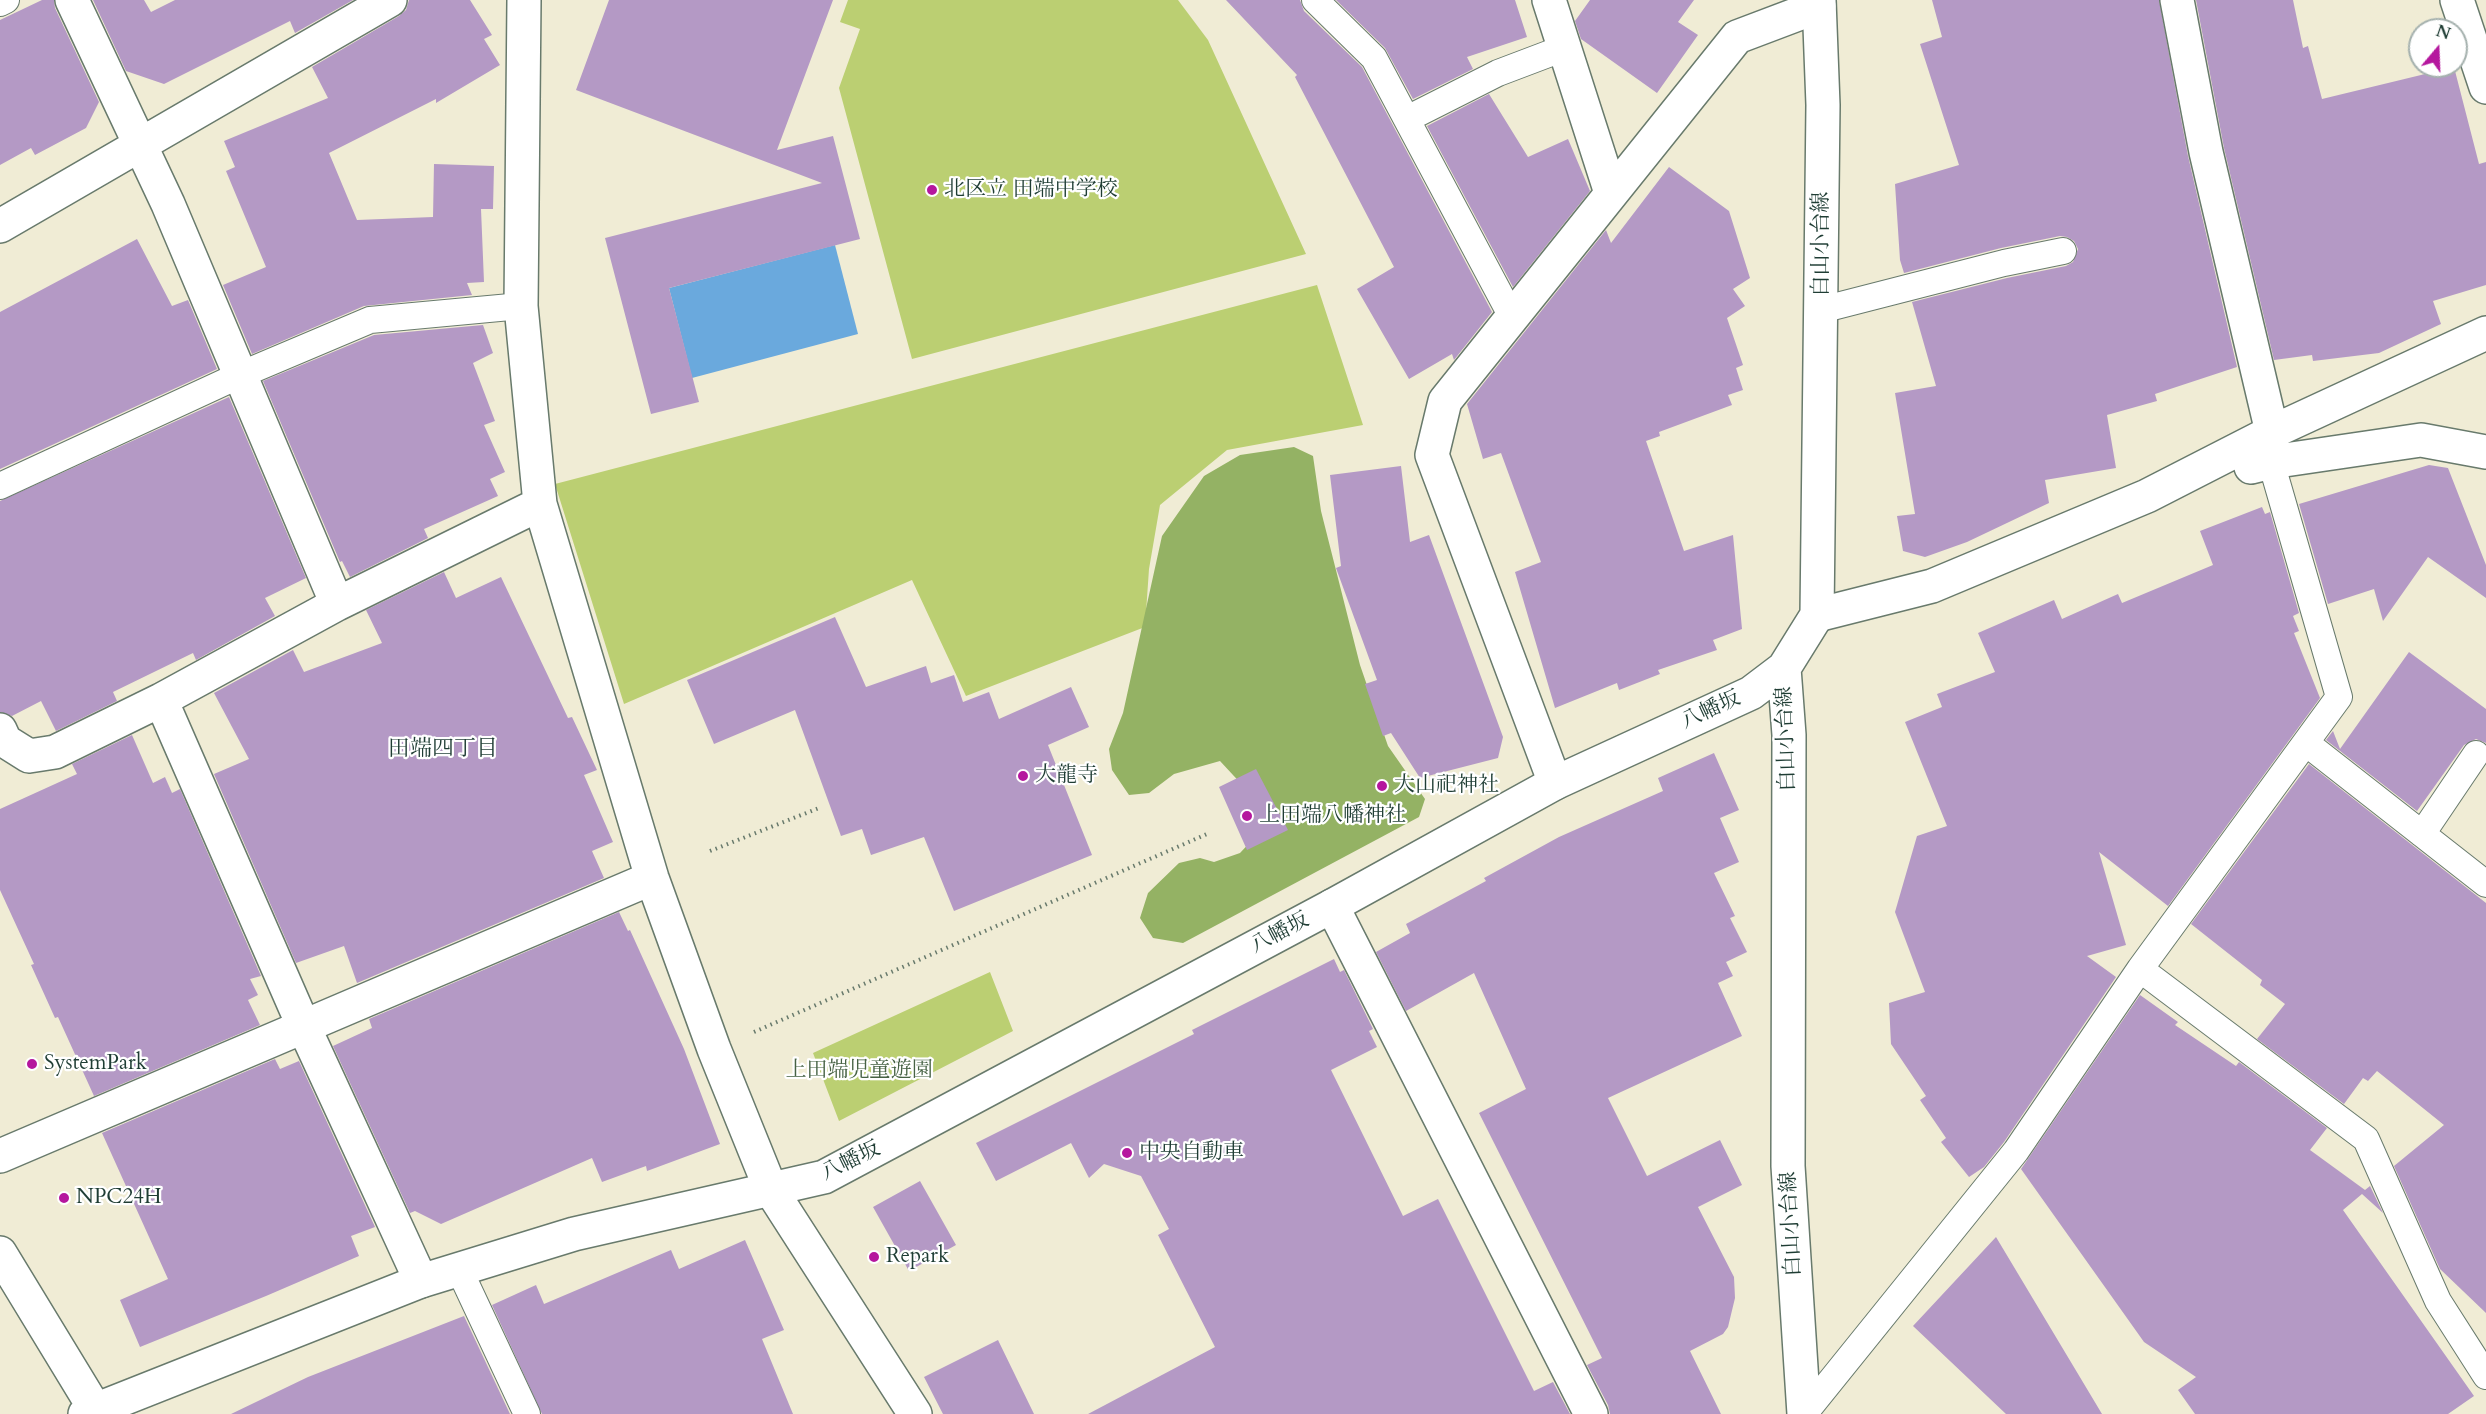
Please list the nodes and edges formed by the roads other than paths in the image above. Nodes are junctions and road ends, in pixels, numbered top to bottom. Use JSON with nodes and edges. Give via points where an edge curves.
{"nodes":[{"id":1,"x":6,"y":0,"type":"edge"},
{"id":2,"x":72,"y":0,"type":"edge"},
{"id":3,"x":390,"y":0,"type":"edge"},
{"id":4,"x":524,"y":0,"type":"edge"},
{"id":5,"x":1315,"y":0,"type":"edge"},
{"id":6,"x":1549,"y":0,"type":"edge"},
{"id":7,"x":2177,"y":0,"type":"edge"},
{"id":8,"x":2457,"y":0,"type":"edge"},
{"id":9,"x":0,"y":3,"type":"edge"},
{"id":10,"x":1819,"y":3,"type":"edge"},
{"id":11,"x":1564,"y":48,"type":"junction"},
{"id":12,"x":2486,"y":87,"type":"edge"},
{"id":13,"x":1407,"y":119,"type":"junction"},
{"id":14,"x":142,"y":144,"type":"junction"},
{"id":15,"x":1611,"y":193,"type":"junction"},
{"id":16,"x":0,"y":226,"type":"edge"},
{"id":17,"x":2063,"y":251,"type":"dead end"},
{"id":18,"x":521,"y":306,"type":"junction"},
{"id":19,"x":1821,"y":310,"type":"junction"},
{"id":20,"x":1512,"y":317,"type":"junction"},
{"id":21,"x":2486,"y":333,"type":"edge"},
{"id":22,"x":240,"y":375,"type":"junction"},
{"id":23,"x":2272,"y":447,"type":"junction"},
{"id":24,"x":2486,"y":452,"type":"edge"},
{"id":25,"x":0,"y":486,"type":"edge"},
{"id":26,"x":540,"y":504,"type":"junction"},
{"id":27,"x":337,"y":604,"type":"junction"},
{"id":28,"x":1817,"y":615,"type":"junction"},
{"id":29,"x":1784,"y":668,"type":"junction"},
{"id":30,"x":161,"y":700,"type":"junction"},
{"id":31,"x":0,"y":730,"type":"edge"},
{"id":32,"x":2306,"y":743,"type":"junction"},
{"id":33,"x":2476,"y":754,"type":"dead end"},
{"id":34,"x":1555,"y":783,"type":"junction"},
{"id":35,"x":2422,"y":834,"type":"junction"},
{"id":36,"x":652,"y":878,"type":"junction"},
{"id":37,"x":2486,"y":884,"type":"edge"},
{"id":38,"x":1332,"y":906,"type":"junction"},
{"id":39,"x":2140,"y":969,"type":"junction"},
{"id":40,"x":303,"y":1025,"type":"junction"},
{"id":41,"x":0,"y":1156,"type":"edge"},
{"id":42,"x":771,"y":1190,"type":"junction"},
{"id":43,"x":0,"y":1253,"type":"edge"},
{"id":44,"x":459,"y":1269,"type":"junction"},
{"id":45,"x":422,"y":1281,"type":"junction"},
{"id":46,"x":2486,"y":1376,"type":"edge"},
{"id":47,"x":93,"y":1413,"type":"edge"},
{"id":48,"x":527,"y":1414,"type":"edge"},
{"id":49,"x":915,"y":1414,"type":"edge"},
{"id":50,"x":1591,"y":1414,"type":"edge"},
{"id":51,"x":1804,"y":1414,"type":"edge"}],
"edges":[{"from":1,"to":9,"type":"lane"},
{"from":2,"to":14,"type":"street"},
{"from":3,"to":14,"type":"street"},
{"from":4,"to":18,"type":"street"},
{"from":5,"to":13,"type":"lane","via":[[1374,58]]},
{"from":6,"to":11,"type":"street"},
{"from":7,"to":23,"type":"street","via":[[2206,152]]},
{"from":8,"to":12,"type":"street"},
{"from":10,"to":15,"type":"street","via":[[1737,37]]},
{"from":10,"to":19,"type":"street","name":"白山小台線","via":[[1823,105]]},
{"from":11,"to":13,"type":"lane","via":[[1498,73]]},
{"from":11,"to":15,"type":"street"},
{"from":13,"to":20,"type":"lane"},
{"from":14,"to":16,"type":"street"},
{"from":14,"to":22,"type":"street"},
{"from":15,"to":20,"type":"street"},
{"from":17,"to":19,"type":"lane"},
{"from":18,"to":22,"type":"lane","via":[[370,320]]},
{"from":18,"to":26,"type":"street"},
{"from":19,"to":28,"type":"street","name":"白山小台線"},
{"from":20,"to":34,"type":"street","via":[[1445,401],[1432,455]]},
{"from":21,"to":23,"type":"street"},
{"from":22,"to":25,"type":"lane"},
{"from":22,"to":27,"type":"street"},
{"from":23,"to":24,"type":"street","via":[[2421,440]]},
{"from":23,"to":28,"type":"street","via":[[1932,586]]},
{"from":23,"to":32,"type":"lane","via":[[2339,697]]},
{"from":26,"to":27,"type":"street"},
{"from":26,"to":36,"type":"street"},
{"from":27,"to":30,"type":"street"},
{"from":28,"to":29,"type":"street","name":"白山小台線"},
{"from":29,"to":34,"type":"street","name":"八幡坂","via":[[1751,693]]},
{"from":29,"to":51,"type":"street","name":"白山小台線","via":[[1789,735],[1788,1166]]},
{"from":30,"to":31,"type":"street","via":[[55,752],[29,756],[5,741]]},
{"from":30,"to":40,"type":"street"},
{"from":32,"to":35,"type":"lane"},
{"from":32,"to":39,"type":"lane"},
{"from":33,"to":35,"type":"lane"},
{"from":34,"to":38,"type":"street","name":"八幡坂"},
{"from":35,"to":37,"type":"lane"},
{"from":36,"to":40,"type":"street"},
{"from":36,"to":42,"type":"street","via":[[714,1049]]},
{"from":38,"to":42,"type":"street","name":"八幡坂","via":[[824,1177]]},
{"from":38,"to":50,"type":"street"},
{"from":39,"to":46,"type":"lane","via":[[2366,1139],[2438,1301]]},
{"from":39,"to":51,"type":"lane","via":[[2016,1151]]},
{"from":40,"to":41,"type":"street"},
{"from":40,"to":45,"type":"street"},
{"from":42,"to":44,"type":"street","name":"八幡坂","via":[[574,1234]]},
{"from":42,"to":49,"type":"street"},
{"from":43,"to":47,"type":"street"},
{"from":44,"to":45,"type":"street","name":"八幡坂"},
{"from":44,"to":48,"type":"lane"},
{"from":45,"to":47,"type":"street","name":"八幡坂"}]}
